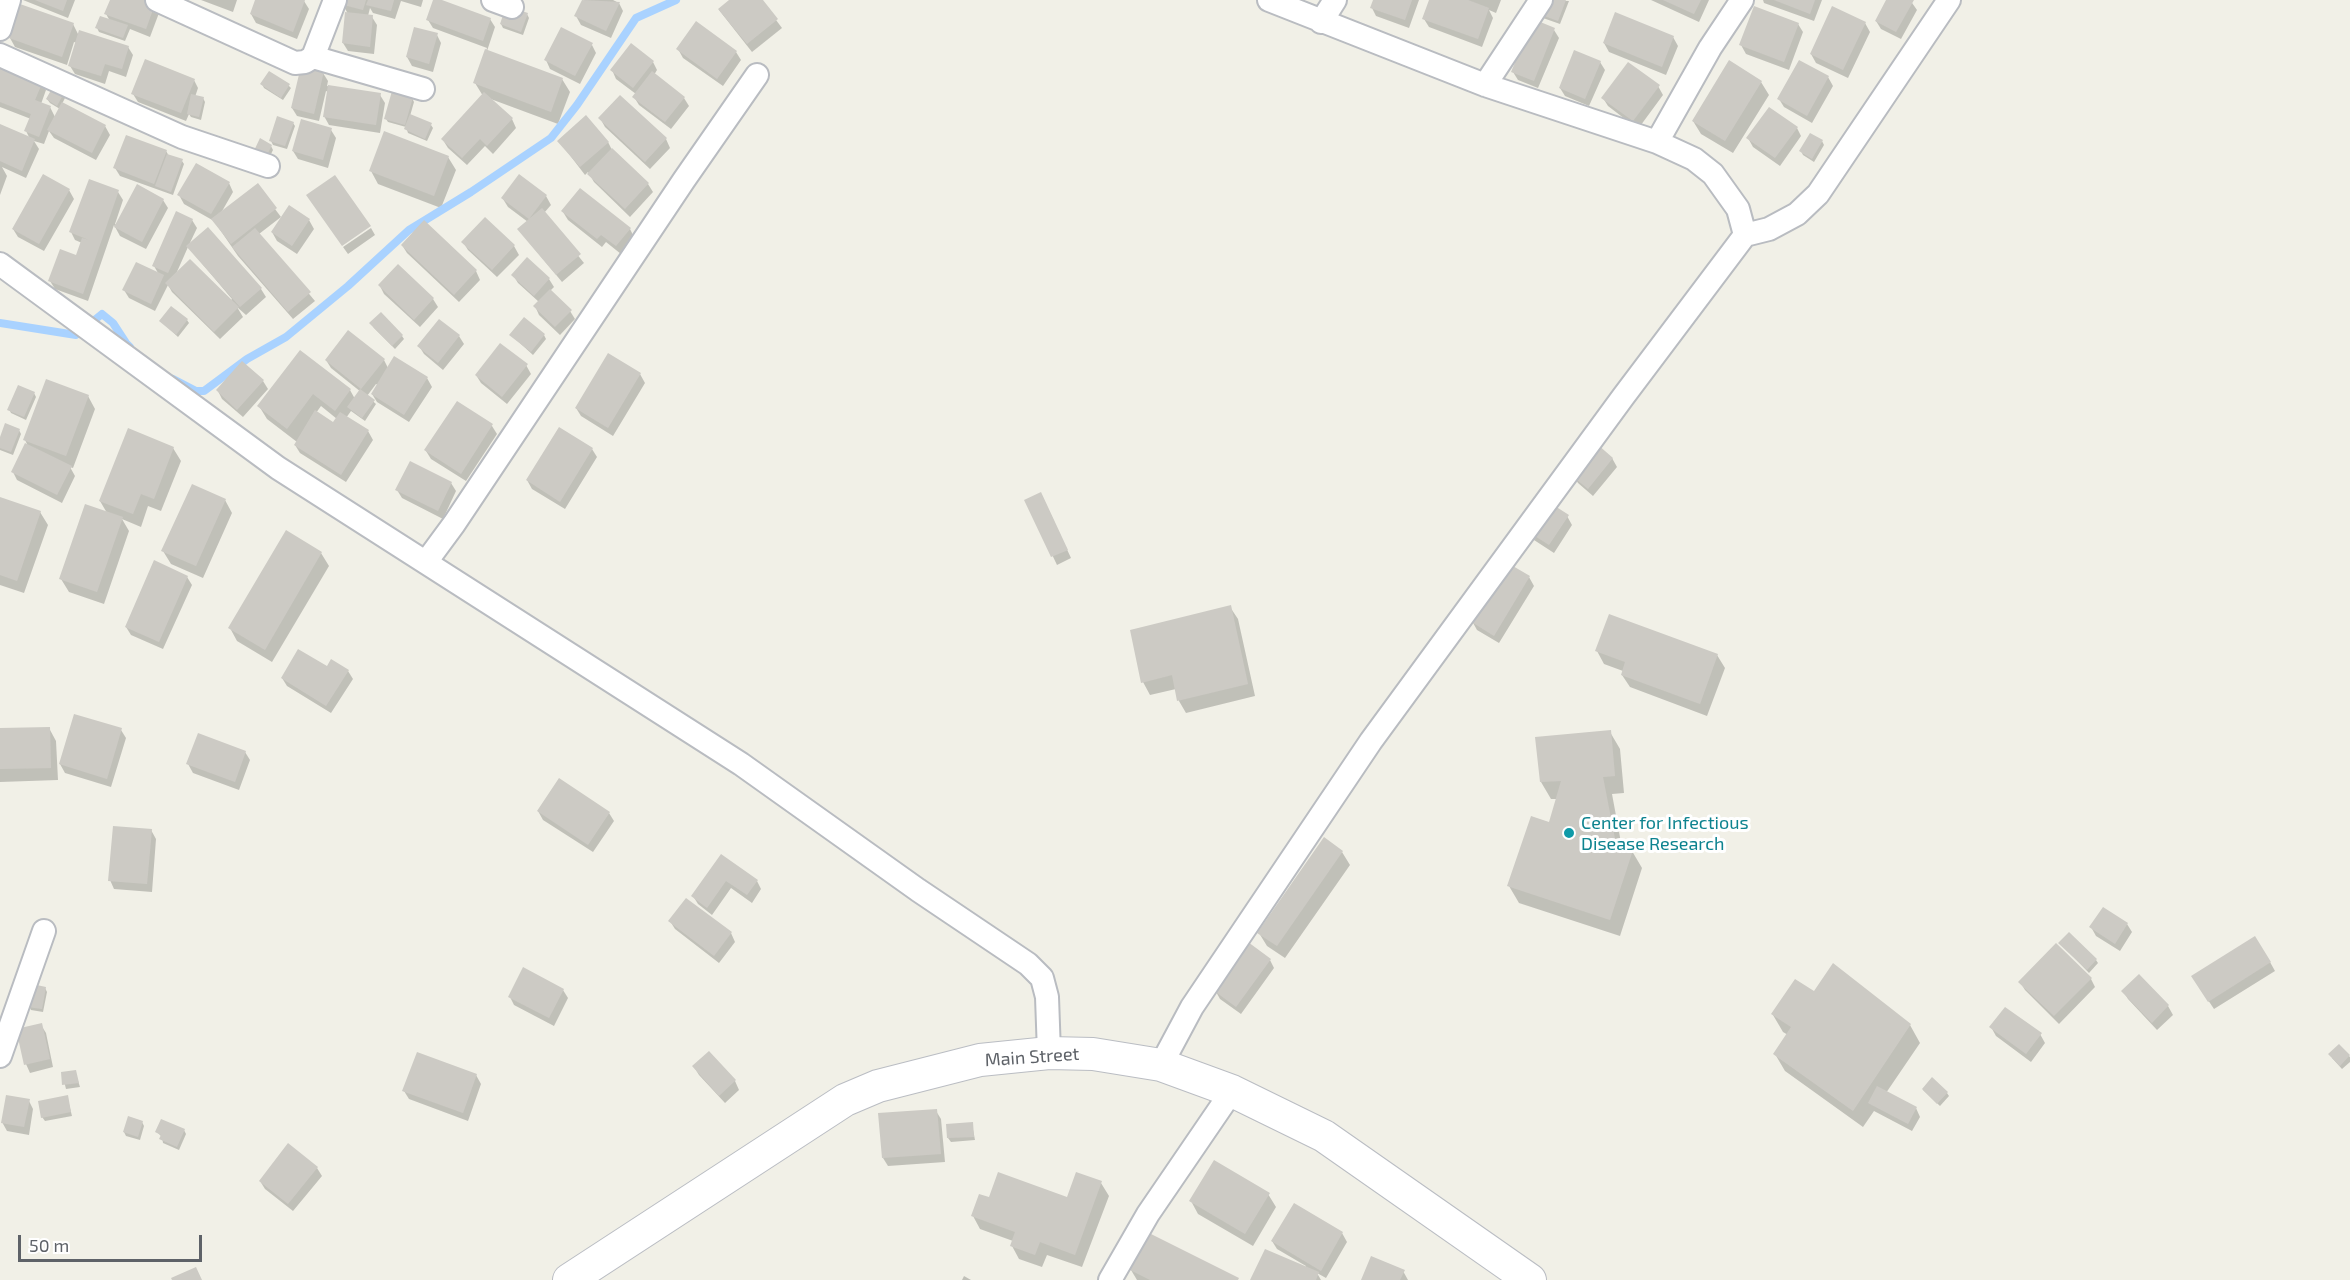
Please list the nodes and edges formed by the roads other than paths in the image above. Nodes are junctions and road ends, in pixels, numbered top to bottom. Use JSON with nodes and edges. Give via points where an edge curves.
{"nodes":[{"id":1,"x":9,"y":0,"type":"edge"},
{"id":2,"x":157,"y":0,"type":"edge"},
{"id":3,"x":335,"y":0,"type":"edge"},
{"id":4,"x":1269,"y":0,"type":"edge"},
{"id":5,"x":1335,"y":0,"type":"edge"},
{"id":6,"x":1541,"y":0,"type":"edge"},
{"id":7,"x":1742,"y":0,"type":"edge"},
{"id":8,"x":1949,"y":0,"type":"edge"},
{"id":9,"x":1321,"y":22,"type":"junction"},
{"id":10,"x":0,"y":29,"type":"edge"},
{"id":11,"x":0,"y":55,"type":"edge"},
{"id":12,"x":313,"y":57,"type":"junction"},
{"id":13,"x":757,"y":75,"type":"dead end"},
{"id":14,"x":1485,"y":85,"type":"junction"},
{"id":15,"x":423,"y":89,"type":"dead end"},
{"id":16,"x":1657,"y":142,"type":"junction"},
{"id":17,"x":268,"y":166,"type":"dead end"},
{"id":18,"x":1746,"y":235,"type":"junction"},
{"id":19,"x":0,"y":264,"type":"edge"},
{"id":20,"x":426,"y":562,"type":"junction"},
{"id":21,"x":44,"y":931,"type":"dead end"},
{"id":22,"x":1048,"y":1053,"type":"junction"},
{"id":23,"x":0,"y":1056,"type":"edge"},
{"id":24,"x":1161,"y":1065,"type":"junction"},
{"id":25,"x":1232,"y":1091,"type":"junction"},
{"id":26,"x":569,"y":1280,"type":"edge"},
{"id":27,"x":1110,"y":1280,"type":"edge"},
{"id":28,"x":1530,"y":1280,"type":"edge"}],
"edges":[{"from":1,"to":10,"type":"street"},
{"from":2,"to":12,"type":"street","via":[[295,63]]},
{"from":3,"to":12,"type":"street"},
{"from":4,"to":9,"type":"street"},
{"from":5,"to":9,"type":"street"},
{"from":6,"to":14,"type":"street"},
{"from":7,"to":16,"type":"street"},
{"from":8,"to":18,"type":"street","via":[[1818,194],[1797,214],[1769,229]]},
{"from":9,"to":14,"type":"street"},
{"from":11,"to":17,"type":"street","via":[[182,137]]},
{"from":12,"to":15,"type":"street"},
{"from":13,"to":20,"type":"street"},
{"from":14,"to":16,"type":"street"},
{"from":16,"to":18,"type":"street","via":[[1694,159],[1713,174],[1738,209]]},
{"from":18,"to":24,"type":"street","via":[[1371,741],[1192,1007]]},
{"from":19,"to":20,"type":"street","via":[[245,445]]},
{"from":20,"to":22,"type":"street","via":[[741,764],[1028,964],[1042,978],[1047,997]]},
{"from":21,"to":23,"type":"street"},
{"from":22,"to":24,"type":"main road","name":"Main Street","via":[[1093,1054]]},
{"from":22,"to":26,"type":"main road","name":"Main Street","via":[[980,1060],[878,1086],[845,1100]]},
{"from":24,"to":25,"type":"main road","name":"Main Street"},
{"from":25,"to":27,"type":"street","via":[[1148,1214]]},
{"from":25,"to":28,"type":"main road","name":"Main Street","via":[[1324,1136]]}]}
